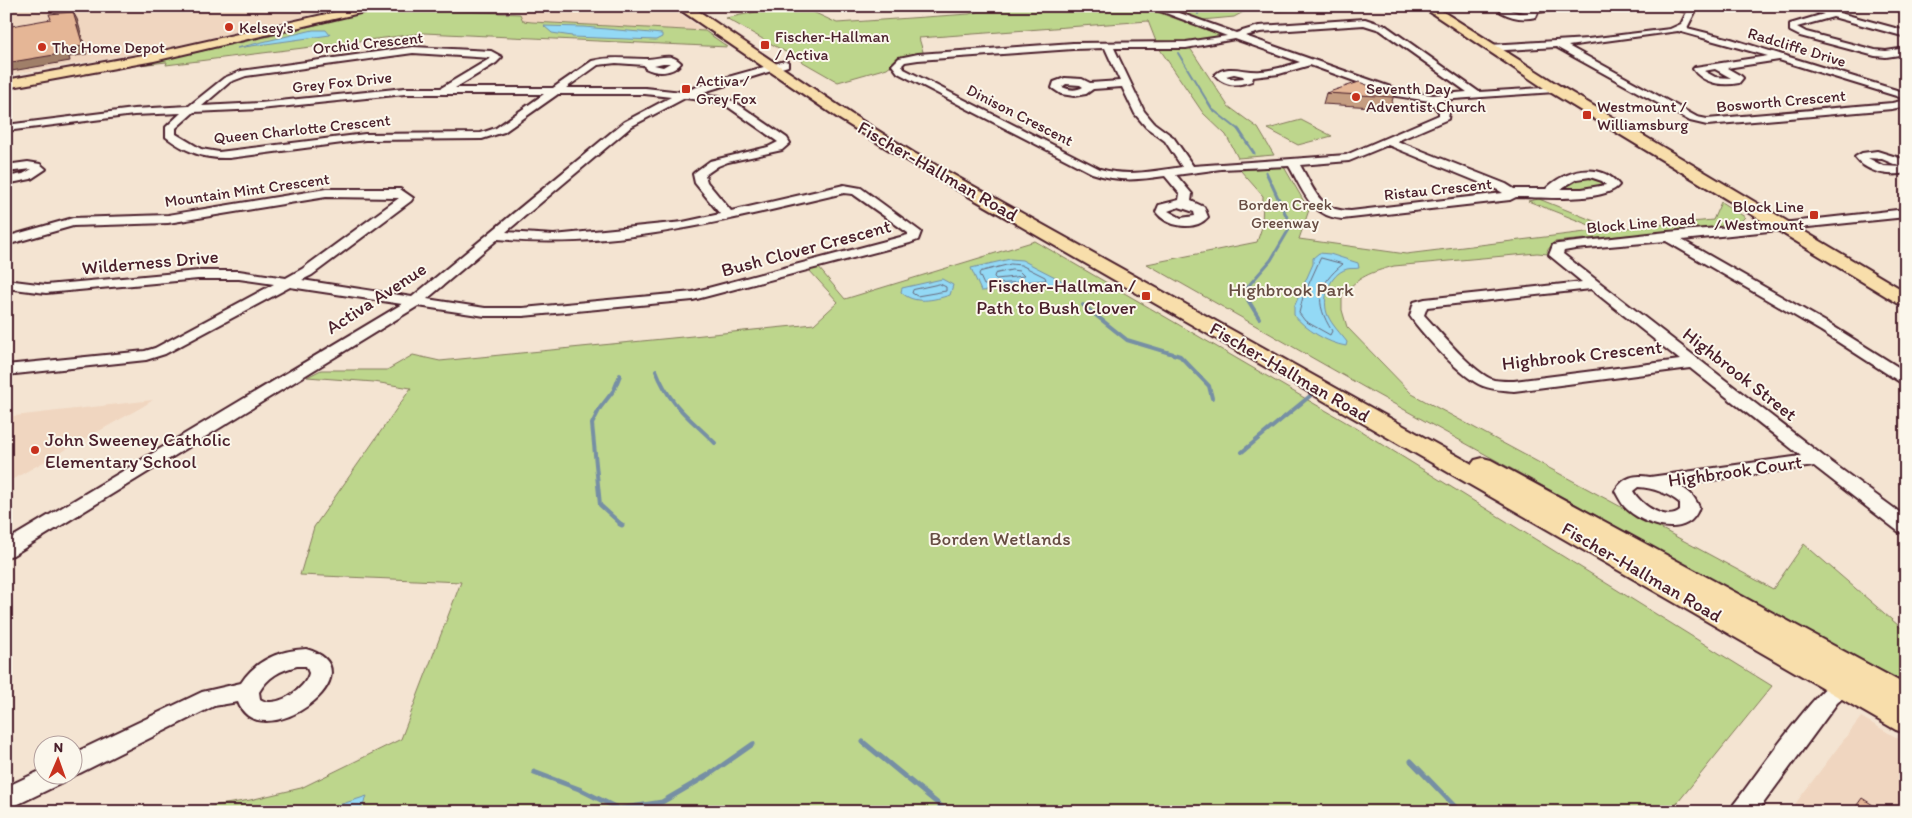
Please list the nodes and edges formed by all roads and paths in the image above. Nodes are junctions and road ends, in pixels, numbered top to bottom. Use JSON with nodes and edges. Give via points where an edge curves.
{"nodes":[{"id":1,"x":362,"y":6,"type":"edge"},
{"id":2,"x":378,"y":6,"type":"edge"},
{"id":3,"x":686,"y":6,"type":"edge"},
{"id":4,"x":692,"y":6,"type":"edge"},
{"id":5,"x":849,"y":6,"type":"edge"},
{"id":6,"x":872,"y":6,"type":"edge"},
{"id":7,"x":1150,"y":6,"type":"edge"},
{"id":8,"x":1426,"y":6,"type":"edge"},
{"id":9,"x":1568,"y":6,"type":"edge"},
{"id":10,"x":1666,"y":6,"type":"edge"},
{"id":11,"x":1804,"y":6,"type":"edge"},
{"id":12,"x":1693,"y":8,"type":"edge"},
{"id":13,"x":1530,"y":10,"type":"dead end"},
{"id":14,"x":1833,"y":14,"type":"junction"},
{"id":15,"x":1679,"y":29,"type":"junction"},
{"id":16,"x":1906,"y":34,"type":"edge"},
{"id":17,"x":1235,"y":36,"type":"junction"},
{"id":18,"x":1559,"y":45,"type":"junction"},
{"id":19,"x":1108,"y":46,"type":"junction"},
{"id":20,"x":1489,"y":48,"type":"junction"},
{"id":21,"x":1906,"y":51,"type":"edge"},
{"id":22,"x":1781,"y":57,"type":"junction"},
{"id":23,"x":651,"y":62,"type":"dead end"},
{"id":24,"x":1310,"y":62,"type":"junction"},
{"id":25,"x":780,"y":65,"type":"junction"},
{"id":26,"x":1718,"y":67,"type":"dead end"},
{"id":27,"x":1247,"y":74,"type":"dead end"},
{"id":28,"x":6,"y":80,"type":"edge"},
{"id":29,"x":6,"y":84,"type":"edge"},
{"id":30,"x":1125,"y":84,"type":"junction"},
{"id":31,"x":1089,"y":86,"type":"dead end"},
{"id":32,"x":1556,"y":89,"type":"junction"},
{"id":33,"x":445,"y":90,"type":"junction"},
{"id":34,"x":555,"y":91,"type":"junction"},
{"id":35,"x":1477,"y":94,"type":"junction"},
{"id":36,"x":682,"y":95,"type":"junction"},
{"id":37,"x":1906,"y":96,"type":"edge"},
{"id":38,"x":1433,"y":98,"type":"junction"},
{"id":39,"x":1906,"y":103,"type":"edge"},
{"id":40,"x":192,"y":109,"type":"junction"},
{"id":41,"x":6,"y":128,"type":"edge"},
{"id":42,"x":1389,"y":142,"type":"junction"},
{"id":43,"x":1902,"y":160,"type":"edge"},
{"id":44,"x":1292,"y":162,"type":"junction"},
{"id":45,"x":6,"y":169,"type":"edge"},
{"id":46,"x":1906,"y":169,"type":"edge"},
{"id":47,"x":1190,"y":170,"type":"junction"},
{"id":48,"x":1168,"y":173,"type":"junction"},
{"id":49,"x":6,"y":181,"type":"edge"},
{"id":50,"x":1551,"y":192,"type":"dead end"},
{"id":51,"x":1510,"y":194,"type":"junction"},
{"id":52,"x":1185,"y":204,"type":"dead end"},
{"id":53,"x":1906,"y":213,"type":"edge"},
{"id":54,"x":729,"y":216,"type":"junction"},
{"id":55,"x":1782,"y":227,"type":"junction"},
{"id":56,"x":496,"y":235,"type":"junction"},
{"id":57,"x":1667,"y":236,"type":"junction"},
{"id":58,"x":6,"y":241,"type":"edge"},
{"id":59,"x":1558,"y":248,"type":"joint"},
{"id":60,"x":289,"y":282,"type":"junction"},
{"id":61,"x":6,"y":284,"type":"edge"},
{"id":62,"x":1592,"y":285,"type":"junction"},
{"id":63,"x":1906,"y":300,"type":"edge"},
{"id":64,"x":416,"y":301,"type":"junction"},
{"id":65,"x":1694,"y":363,"type":"junction"},
{"id":66,"x":6,"y":370,"type":"edge"},
{"id":67,"x":1906,"y":379,"type":"edge"},
{"id":68,"x":1817,"y":460,"type":"junction"},
{"id":69,"x":1653,"y":482,"type":"dead end"},
{"id":70,"x":1906,"y":527,"type":"edge"},
{"id":71,"x":6,"y":550,"type":"edge"},
{"id":72,"x":1849,"y":678,"type":"junction"},
{"id":73,"x":248,"y":691,"type":"dead end"},
{"id":74,"x":1906,"y":699,"type":"edge"},
{"id":75,"x":1906,"y":721,"type":"edge"},
{"id":76,"x":82,"y":761,"type":"edge"},
{"id":77,"x":33,"y":786,"type":"edge"},
{"id":78,"x":6,"y":799,"type":"edge"},
{"id":79,"x":1743,"y":812,"type":"edge"}],
"edges":[{"from":1,"to":28,"type":"main road","via":[[151,54]]},
{"from":2,"to":29,"type":"main road","via":[[154,58]]},
{"from":3,"to":25,"type":"main road","name":"Fischer-Hallman Road","via":[[686,9]]},
{"from":4,"to":25,"type":"main road","name":"Fischer-Hallman Road","via":[[741,34]]},
{"from":5,"to":6,"type":"street"},
{"from":7,"to":17,"type":"street"},
{"from":8,"to":20,"type":"main road"},
{"from":9,"to":13,"type":"street"},
{"from":10,"to":12,"type":"street"},
{"from":11,"to":14,"type":"street"},
{"from":12,"to":15,"type":"street","via":[[1685,26]]},
{"from":14,"to":16,"type":"street"},
{"from":14,"to":21,"type":"street","via":[[1797,24],[1793,29],[1869,52]]},
{"from":15,"to":18,"type":"street"},
{"from":15,"to":22,"type":"street","name":"Radcliffe Drive"},
{"from":17,"to":19,"type":"street","name":"Dinison Crescent","via":[[1205,44]]},
{"from":17,"to":24,"type":"street"},
{"from":17,"to":35,"type":"street","via":[[1259,29],[1372,23]]},
{"from":18,"to":20,"type":"street"},
{"from":18,"to":39,"type":"street","name":"Bosworth Crescent","via":[[1694,119],[1707,122]]},
{"from":19,"to":30,"type":"street"},
{"from":19,"to":48,"type":"street","name":"Dinison Crescent","via":[[918,57],[902,60],[897,65],[901,71],[1096,171],[1121,177]]},
{"from":20,"to":32,"type":"main road"},
{"from":22,"to":26,"type":"street"},
{"from":22,"to":37,"type":"street","name":"Radcliffe Drive"},
{"from":23,"to":34,"type":"street","via":[[600,61]]},
{"from":24,"to":27,"type":"street","via":[[1288,69]]},
{"from":24,"to":38,"type":"street","via":[[1400,94]]},
{"from":25,"to":36,"type":"street","name":"Activa Avenue"},
{"from":25,"to":72,"type":"main road","name":"Fischer-Hallman Road","via":[[846,117],[909,156]]},
{"from":30,"to":31,"type":"street"},
{"from":30,"to":47,"type":"street","via":[[1144,118],[1169,139]]},
{"from":32,"to":35,"type":"street"},
{"from":32,"to":55,"type":"main road"},
{"from":33,"to":34,"type":"street","name":"Grey Fox Drive"},
{"from":33,"to":40,"type":"street","name":"Grey Fox Drive","via":[[375,92],[260,106]]},
{"from":33,"to":40,"type":"street","name":"Orchid Crescent","via":[[497,57],[413,50],[244,73],[230,77]]},
{"from":34,"to":36,"type":"street","name":"Grey Fox Drive","via":[[645,91]]},
{"from":34,"to":40,"type":"street","name":"Queen Charlotte Crescent","via":[[490,135],[365,136],[218,155],[197,153],[170,135],[171,127]]},
{"from":35,"to":38,"type":"street"},
{"from":36,"to":54,"type":"street","name":"Grey Fox Drive","via":[[719,99],[731,104],[783,140],[778,148],[722,160],[699,174],[701,183]]},
{"from":36,"to":56,"type":"street","name":"Activa Avenue","via":[[628,124]]},
{"from":38,"to":42,"type":"street","name":"Dinison Crescent","via":[[1444,112],[1444,117]]},
{"from":40,"to":41,"type":"street","name":"Grey Fox Drive","via":[[126,113]]},
{"from":42,"to":44,"type":"street","name":"Dinison Crescent","via":[[1339,160]]},
{"from":42,"to":51,"type":"street","name":"Ristau Crescent","via":[[1502,187]]},
{"from":43,"to":46,"type":"street","via":[[1875,155],[1861,158],[1865,163],[1882,169]]},
{"from":44,"to":47,"type":"street","name":"Dinison Crescent"},
{"from":44,"to":51,"type":"street","name":"Ristau Crescent","via":[[1322,208],[1342,215],[1503,198]]},
{"from":45,"to":49,"type":"street","via":[[27,165],[40,169],[27,177]]},
{"from":47,"to":48,"type":"street","name":"Dinison Crescent"},
{"from":48,"to":52,"type":"street","via":[[1186,194]]},
{"from":50,"to":51,"type":"street"},
{"from":53,"to":55,"type":"street","name":"Block Line Road"},
{"from":54,"to":56,"type":"street","name":"Bush Clover Crescent","via":[[683,226],[554,239]]},
{"from":54,"to":64,"type":"street","name":"Bush Clover Crescent","via":[[850,189],[915,234],[896,243],[692,296],[504,313]]},
{"from":55,"to":57,"type":"street","name":"Block Line Road"},
{"from":55,"to":63,"type":"main road"},
{"from":56,"to":64,"type":"street","name":"Activa Avenue"},
{"from":57,"to":59,"type":"street","name":"Block Line Road"},
{"from":57,"to":67,"type":"street","via":[[1826,328]]},
{"from":58,"to":60,"type":"street","name":"Mountain Mint Crescent","via":[[62,224],[168,218],[326,193],[400,193],[408,198]]},
{"from":59,"to":62,"type":"street","name":"Highbrook Street","via":[[1556,255]]},
{"from":60,"to":61,"type":"street","name":"Wilderness Drive","via":[[213,274],[66,288]]},
{"from":60,"to":64,"type":"street","name":"Wilderness Drive"},
{"from":60,"to":66,"type":"street","via":[[153,354]]},
{"from":62,"to":65,"type":"street","name":"Highbrook Street"},
{"from":62,"to":65,"type":"street","name":"Highbrook Crescent","via":[[1425,303],[1419,305],[1417,316],[1473,373],[1499,385],[1514,386]]},
{"from":64,"to":71,"type":"street","name":"Activa Avenue"},
{"from":65,"to":68,"type":"street","name":"Highbrook Street"},
{"from":68,"to":69,"type":"street","name":"Highbrook Court"},
{"from":68,"to":70,"type":"street","name":"Highbrook Street"},
{"from":72,"to":74,"type":"main road","name":"Fischer-Hallman Road"},
{"from":72,"to":75,"type":"main road","name":"Fischer-Hallman Road"},
{"from":72,"to":79,"type":"street","via":[[1829,697]]},
{"from":73,"to":76,"type":"street","via":[[210,698]]},
{"from":77,"to":78,"type":"street"}]}
